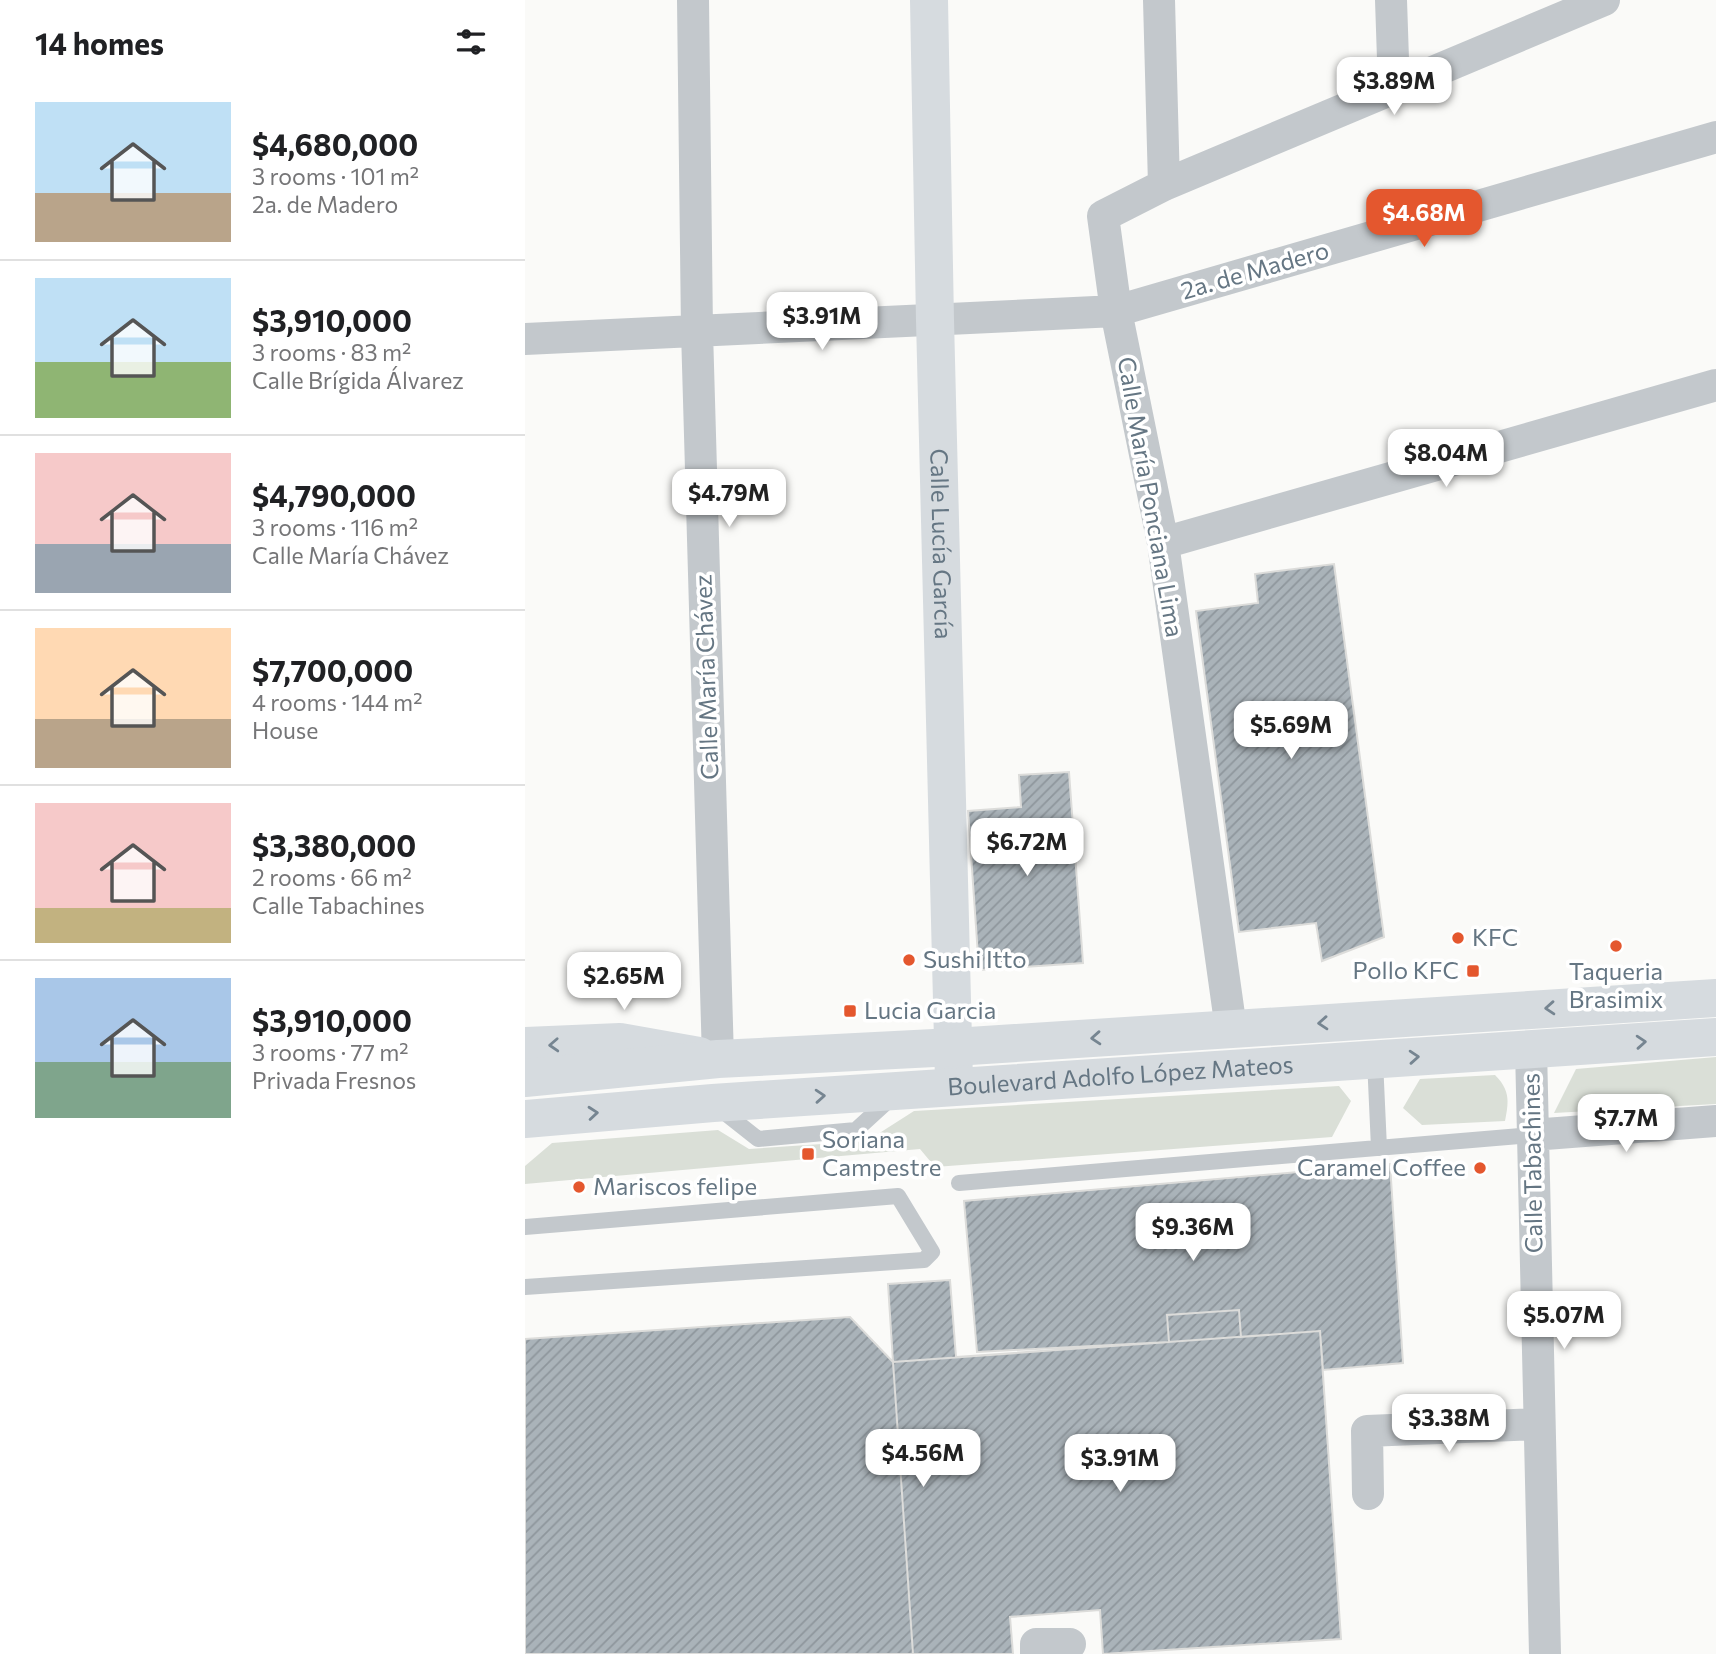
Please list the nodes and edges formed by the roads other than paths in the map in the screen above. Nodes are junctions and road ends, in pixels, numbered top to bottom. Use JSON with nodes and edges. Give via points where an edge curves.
{"nodes":[{"id":1,"x":693,"y":0,"type":"edge"},
{"id":2,"x":929,"y":0,"type":"edge"},
{"id":3,"x":1159,"y":0,"type":"edge"},
{"id":4,"x":1391,"y":0,"type":"edge"},
{"id":5,"x":1604,"y":0,"type":"edge"},
{"id":6,"x":1394,"y":89,"type":"junction"},
{"id":7,"x":1716,"y":137,"type":"edge"},
{"id":8,"x":1164,"y":185,"type":"junction"},
{"id":9,"x":1116,"y":311,"type":"junction"},
{"id":10,"x":935,"y":320,"type":"junction"},
{"id":11,"x":697,"y":331,"type":"junction"},
{"id":12,"x":525,"y":340,"type":"edge"},
{"id":13,"x":1716,"y":385,"type":"edge"},
{"id":14,"x":1163,"y":543,"type":"junction"},
{"id":15,"x":1716,"y":998,"type":"edge"},
{"id":16,"x":1231,"y":1029,"type":"junction"},
{"id":17,"x":1716,"y":1037,"type":"edge"},
{"id":18,"x":525,"y":1046,"type":"edge"},
{"id":19,"x":954,"y":1047,"type":"junction"},
{"id":20,"x":1531,"y":1049,"type":"junction"},
{"id":21,"x":718,"y":1059,"type":"junction"},
{"id":22,"x":1375,"y":1059,"type":"junction"},
{"id":23,"x":525,"y":1078,"type":"edge"},
{"id":24,"x":954,"y":1087,"type":"junction"},
{"id":25,"x":525,"y":1119,"type":"edge"},
{"id":26,"x":1716,"y":1121,"type":"edge"},
{"id":27,"x":1532,"y":1135,"type":"junction"},
{"id":28,"x":1379,"y":1148,"type":"junction"},
{"id":29,"x":959,"y":1183,"type":"dead end"},
{"id":30,"x":525,"y":1227,"type":"edge"},
{"id":31,"x":525,"y":1287,"type":"edge"},
{"id":32,"x":1539,"y":1424,"type":"junction"},
{"id":33,"x":1369,"y":1494,"type":"dead end"},
{"id":34,"x":1070,"y":1643,"type":"dead end"},
{"id":35,"x":1037,"y":1654,"type":"edge"},
{"id":36,"x":1545,"y":1654,"type":"edge"}],
"edges":[{"from":1,"to":11,"type":"street","name":"Calle María Chávez"},
{"from":2,"to":10,"type":"main road","name":"Calle Lucía García"},
{"from":3,"to":8,"type":"street"},
{"from":4,"to":6,"type":"street"},
{"from":5,"to":6,"type":"street"},
{"from":6,"to":8,"type":"street"},
{"from":7,"to":9,"type":"street","name":"2a. de Madero"},
{"from":8,"to":9,"type":"street","name":"Calle María Ponciana Lima","via":[[1103,216]]},
{"from":9,"to":10,"type":"street","name":"2a. de Madero"},
{"from":9,"to":14,"type":"street","name":"Calle María Ponciana Lima"},
{"from":10,"to":11,"type":"street","name":"2a. de Madero"},
{"from":10,"to":19,"type":"main road","name":"Calle Lucía García"},
{"from":11,"to":12,"type":"street","name":"2a. de Madero"},
{"from":11,"to":21,"type":"street","name":"Calle María Chávez"},
{"from":13,"to":14,"type":"street"},
{"from":14,"to":16,"type":"street","name":"Calle María Ponciana Lima"},
{"from":15,"to":16,"type":"main road","name":"Boulevard Adolfo López Mateos","one_way":true},
{"from":16,"to":19,"type":"main road","name":"Boulevard Adolfo López Mateos","one_way":true},
{"from":20,"to":17,"type":"main road","name":"Boulevard Adolfo López Mateos","one_way":true},
{"from":21,"to":18,"type":"main road","name":"Boulevard Adolfo López Mateos","one_way":true,"via":[[620,1042]]},
{"from":19,"to":21,"type":"main road","name":"Boulevard Adolfo López Mateos"},
{"from":19,"to":24,"type":"main road","name":"Calle Lucía García"},
{"from":22,"to":20,"type":"main road","name":"Boulevard Adolfo López Mateos","one_way":true},
{"from":20,"to":27,"type":"street","name":"Calle Tabachines"},
{"from":21,"to":23,"type":"main road","name":"Boulevard Adolfo López Mateos"},
{"from":22,"to":24,"type":"main road","name":"Boulevard Adolfo López Mateos"},
{"from":22,"to":28,"type":"lane"},
{"from":25,"to":24,"type":"main road","name":"Boulevard Adolfo López Mateos","one_way":true},
{"from":26,"to":27,"type":"street"},
{"from":27,"to":28,"type":"lane"},
{"from":27,"to":32,"type":"street","name":"Calle Tabachines"},
{"from":28,"to":29,"type":"lane"},
{"from":30,"to":31,"type":"lane","via":[[898,1196],[932,1252],[924,1261]]},
{"from":32,"to":33,"type":"street","via":[[1367,1431]]},
{"from":32,"to":36,"type":"street","name":"Calle Tabachines"},
{"from":34,"to":35,"type":"street","via":[[1036,1644]]}]}
